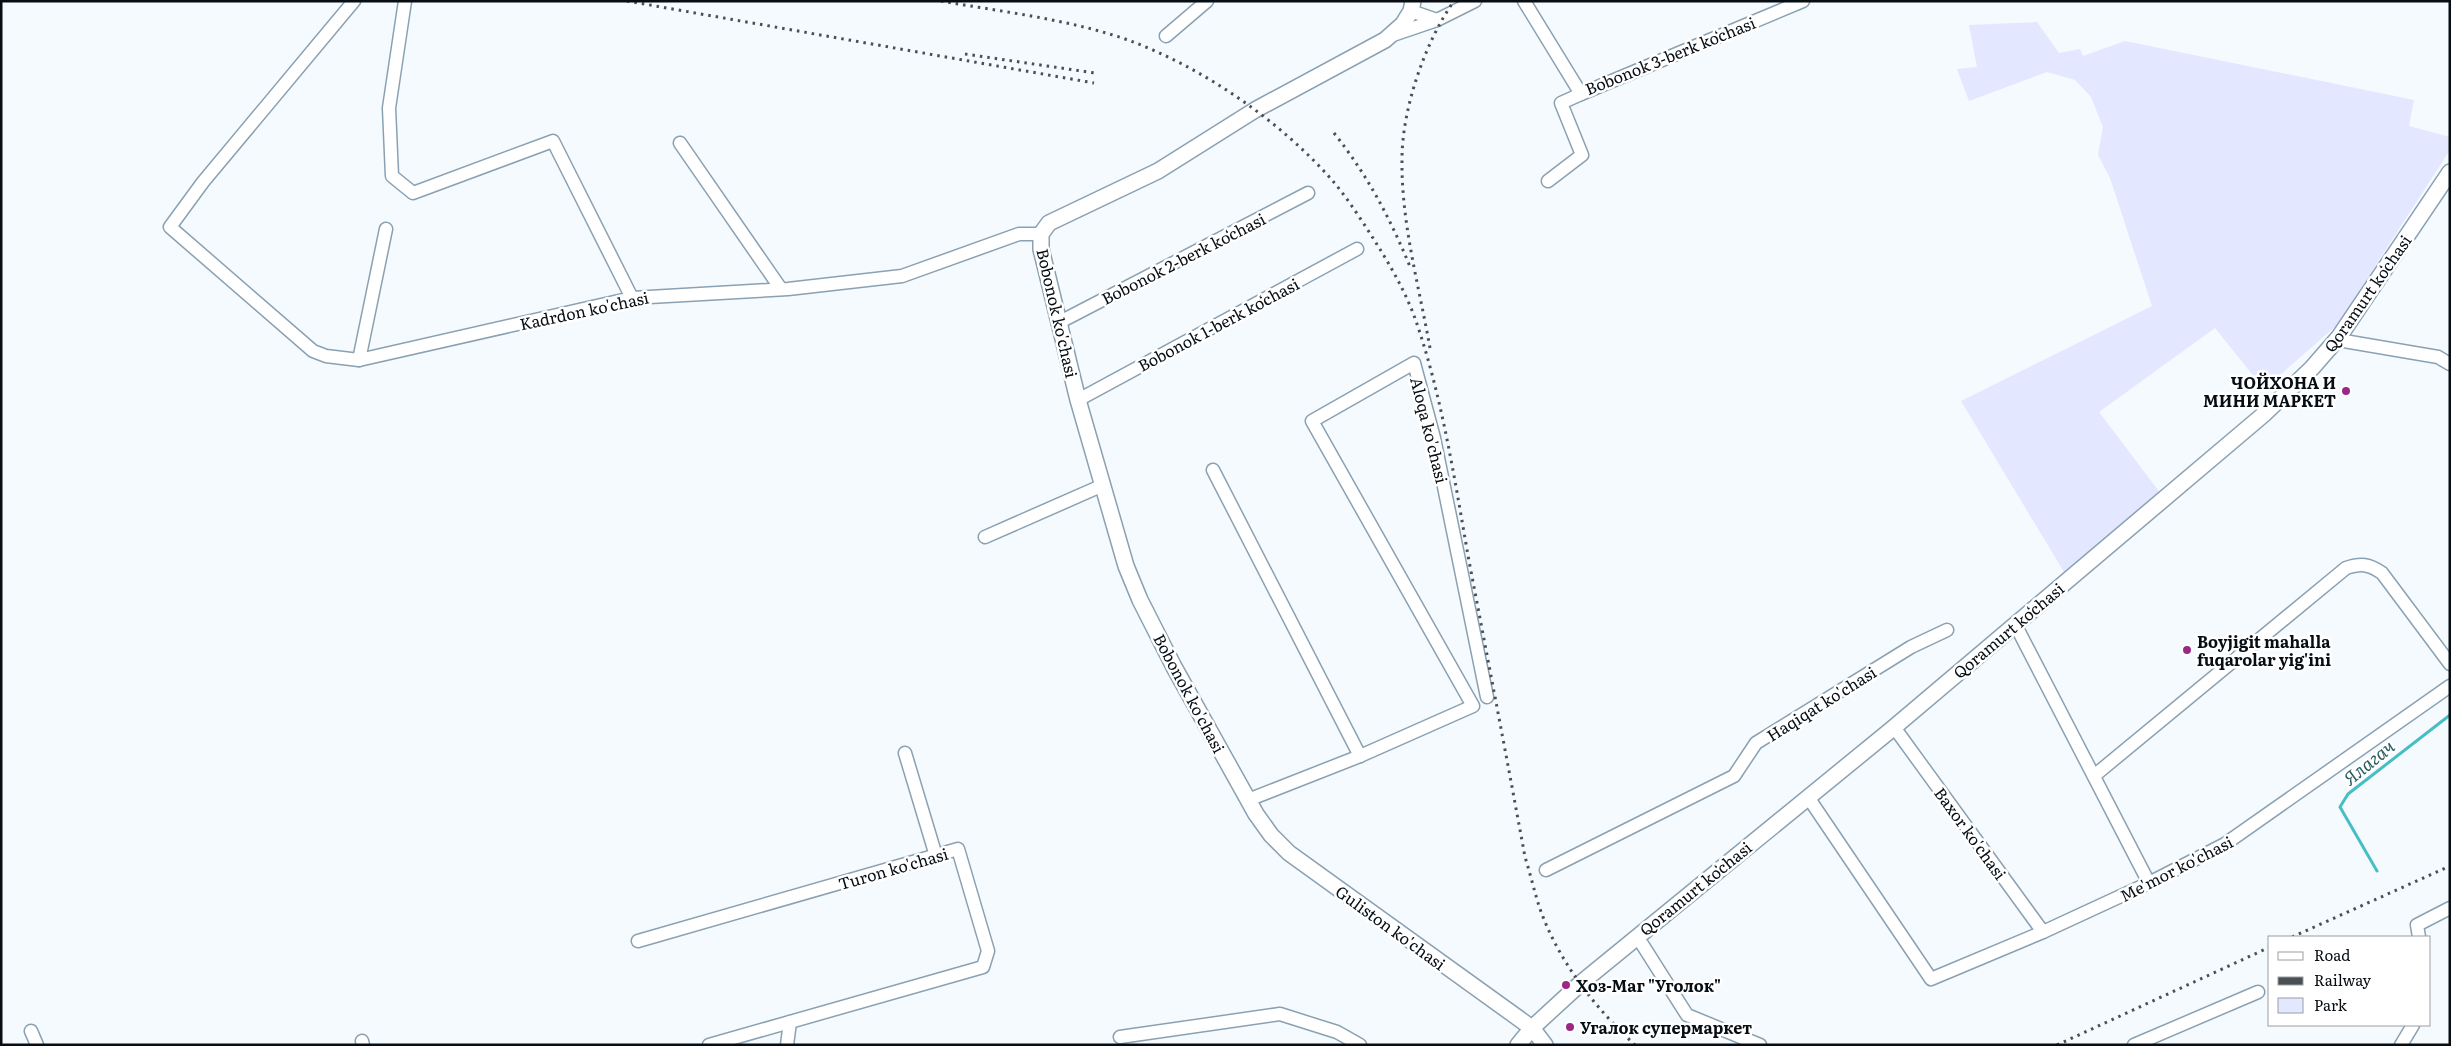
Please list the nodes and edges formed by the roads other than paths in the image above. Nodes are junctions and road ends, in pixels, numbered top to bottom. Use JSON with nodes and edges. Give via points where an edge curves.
{"nodes":[{"id":1,"x":354,"y":1,"type":"edge"},
{"id":2,"x":405,"y":1,"type":"edge"},
{"id":3,"x":1207,"y":1,"type":"edge"},
{"id":4,"x":1475,"y":1,"type":"edge"},
{"id":5,"x":1524,"y":1,"type":"edge"},
{"id":6,"x":1803,"y":1,"type":"edge"},
{"id":7,"x":1412,"y":6,"type":"edge"},
{"id":8,"x":1437,"y":20,"type":"junction"},
{"id":9,"x":1393,"y":34,"type":"junction"},
{"id":10,"x":1166,"y":36,"type":"dead end"},
{"id":11,"x":1581,"y":94,"type":"junction"},
{"id":12,"x":680,"y":143,"type":"dead end"},
{"id":13,"x":2450,"y":172,"type":"edge"},
{"id":14,"x":1548,"y":180,"type":"dead end"},
{"id":15,"x":2450,"y":184,"type":"edge"},
{"id":16,"x":1308,"y":193,"type":"dead end"},
{"id":17,"x":386,"y":229,"type":"dead end"},
{"id":18,"x":1042,"y":234,"type":"junction"},
{"id":19,"x":1357,"y":249,"type":"dead end"},
{"id":20,"x":781,"y":289,"type":"junction"},
{"id":21,"x":632,"y":298,"type":"junction"},
{"id":22,"x":1058,"y":323,"type":"junction"},
{"id":23,"x":2341,"y":339,"type":"junction"},
{"id":24,"x":359,"y":360,"type":"junction"},
{"id":25,"x":2450,"y":364,"type":"edge"},
{"id":26,"x":1078,"y":400,"type":"junction"},
{"id":27,"x":1212,"y":470,"type":"dead end"},
{"id":28,"x":1102,"y":486,"type":"junction"},
{"id":29,"x":985,"y":537,"type":"dead end"},
{"id":30,"x":2017,"y":626,"type":"junction"},
{"id":31,"x":1947,"y":630,"type":"dead end"},
{"id":32,"x":2450,"y":664,"type":"edge"},
{"id":33,"x":2450,"y":686,"type":"edge"},
{"id":34,"x":1487,"y":697,"type":"dead end"},
{"id":35,"x":1900,"y":734,"type":"junction"},
{"id":36,"x":905,"y":753,"type":"dead end"},
{"id":37,"x":1360,"y":756,"type":"junction"},
{"id":38,"x":2095,"y":775,"type":"junction"},
{"id":39,"x":1248,"y":800,"type":"junction"},
{"id":40,"x":1812,"y":803,"type":"junction"},
{"id":41,"x":936,"y":856,"type":"junction"},
{"id":42,"x":1546,"y":870,"type":"dead end"},
{"id":43,"x":2149,"y":883,"type":"junction"},
{"id":44,"x":2450,"y":908,"type":"edge"},
{"id":45,"x":2043,"y":932,"type":"junction"},
{"id":46,"x":2419,"y":936,"type":"edge"},
{"id":47,"x":638,"y":941,"type":"dead end"},
{"id":48,"x":1642,"y":944,"type":"junction"},
{"id":49,"x":2258,"y":992,"type":"dead end"},
{"id":50,"x":790,"y":1022,"type":"junction"},
{"id":51,"x":2412,"y":1026,"type":"edge"},
{"id":52,"x":30,"y":1031,"type":"dead end"},
{"id":53,"x":1120,"y":1037,"type":"dead end"},
{"id":54,"x":1535,"y":1038,"type":"edge"},
{"id":55,"x":37,"y":1045,"type":"edge"},
{"id":56,"x":709,"y":1045,"type":"edge"},
{"id":57,"x":787,"y":1045,"type":"edge"},
{"id":58,"x":1360,"y":1045,"type":"edge"},
{"id":59,"x":1518,"y":1045,"type":"edge"},
{"id":60,"x":1760,"y":1045,"type":"edge"},
{"id":61,"x":2134,"y":1045,"type":"edge"},
{"id":62,"x":2401,"y":1045,"type":"edge"}],
"edges":[{"from":1,"to":24,"type":"street","name":"Kadrdon ko'chasi","via":[[203,182],[170,227],[313,351]]},
{"from":2,"to":21,"type":"street","via":[[389,108],[392,176],[413,194],[553,141]]},
{"from":3,"to":10,"type":"street"},
{"from":4,"to":8,"type":"street"},
{"from":5,"to":11,"type":"street","name":"Bobonok 3-berk koʻchasi"},
{"from":6,"to":11,"type":"street","name":"Bobonok 3-berk koʻchasi"},
{"from":7,"to":8,"type":"street"},
{"from":7,"to":9,"type":"main road","name":"Bobonok ko'chasi","via":[[1403,24]]},
{"from":8,"to":9,"type":"street"},
{"from":9,"to":18,"type":"main road","name":"Bobonok ko'chasi","via":[[1255,110],[1158,171],[1055,220]]},
{"from":11,"to":14,"type":"street","via":[[1561,103],[1582,155]]},
{"from":12,"to":20,"type":"street"},
{"from":13,"to":23,"type":"main road","name":"Qoramurt koʻchasi"},
{"from":15,"to":23,"type":"main road","name":"Qoramurt koʻchasi"},
{"from":16,"to":22,"type":"street","name":"Bobonok 2-berk koʻchasi"},
{"from":17,"to":24,"type":"street"},
{"from":18,"to":20,"type":"street","name":"Kadrdon ko'chasi","via":[[1019,234],[902,276]]},
{"from":18,"to":22,"type":"main road","name":"Bobonok ko'chasi","via":[[1042,257]]},
{"from":19,"to":26,"type":"street","name":"Bobonok 1-berk koʻchasi"},
{"from":20,"to":21,"type":"street","name":"Kadrdon ko'chasi"},
{"from":21,"to":24,"type":"street","name":"Kadrdon ko'chasi"},
{"from":22,"to":26,"type":"main road","name":"Bobonok ko'chasi"},
{"from":23,"to":25,"type":"street","via":[[2438,357]]},
{"from":23,"to":30,"type":"main road","name":"Qoramurt koʻchasi","via":[[2318,372],[2267,418]]},
{"from":26,"to":28,"type":"main road","name":"Bobonok ko'chasi"},
{"from":27,"to":37,"type":"street"},
{"from":28,"to":29,"type":"street"},
{"from":28,"to":39,"type":"main road","name":"Bobonok ko'chasi","via":[[1126,566],[1140,600]]},
{"from":30,"to":35,"type":"main road","name":"Qoramurt koʻchasi"},
{"from":30,"to":38,"type":"street"},
{"from":30,"to":54,"type":"main road","name":"Qoramurt koʻchasi","via":[[1580,982]]},
{"from":31,"to":42,"type":"street","name":"Haqiqat ko'chasi","via":[[1911,647],[1756,743],[1734,776]]},
{"from":32,"to":38,"type":"street","via":[[2382,573],[2372,566],[2358,564],[2346,568]]},
{"from":33,"to":43,"type":"street","name":"Me'mor ko'chasi","via":[[2225,844]]},
{"from":34,"to":37,"type":"street","name":"Aloqa ko'chasi","via":[[1436,448],[1414,363],[1312,421],[1473,706]]},
{"from":35,"to":40,"type":"main road","name":"Qoramurt koʻchasi"},
{"from":35,"to":45,"type":"street","name":"Baxor ko'chasi"},
{"from":36,"to":41,"type":"street"},
{"from":37,"to":39,"type":"street"},
{"from":38,"to":43,"type":"street"},
{"from":39,"to":54,"type":"main road","name":"Guliston ko'chasi","via":[[1265,828],[1289,853]]},
{"from":40,"to":45,"type":"street","name":"Me'mor ko'chasi","via":[[1931,979]]},
{"from":40,"to":48,"type":"main road","name":"Qoramurt koʻchasi"},
{"from":41,"to":47,"type":"street","name":"Turon ko'chasi"},
{"from":41,"to":50,"type":"street","name":"Turon ko'chasi","via":[[958,849],[988,951],[983,967]]},
{"from":43,"to":45,"type":"street","name":"Me'mor ko'chasi"},
{"from":44,"to":46,"type":"street","via":[[2417,925]]},
{"from":48,"to":54,"type":"main road","name":"Qoramurt koʻchasi","via":[[1585,990]]},
{"from":48,"to":60,"type":"street","via":[[1687,1015]]},
{"from":49,"to":61,"type":"street"},
{"from":50,"to":56,"type":"street","name":"Turon ko'chasi"},
{"from":50,"to":57,"type":"street"},
{"from":51,"to":62,"type":"street"},
{"from":52,"to":55,"type":"street"},
{"from":53,"to":58,"type":"street","via":[[1280,1014],[1337,1032]]},
{"from":54,"to":59,"type":"main road","name":"Qoramurt koʻchasi"}]}
